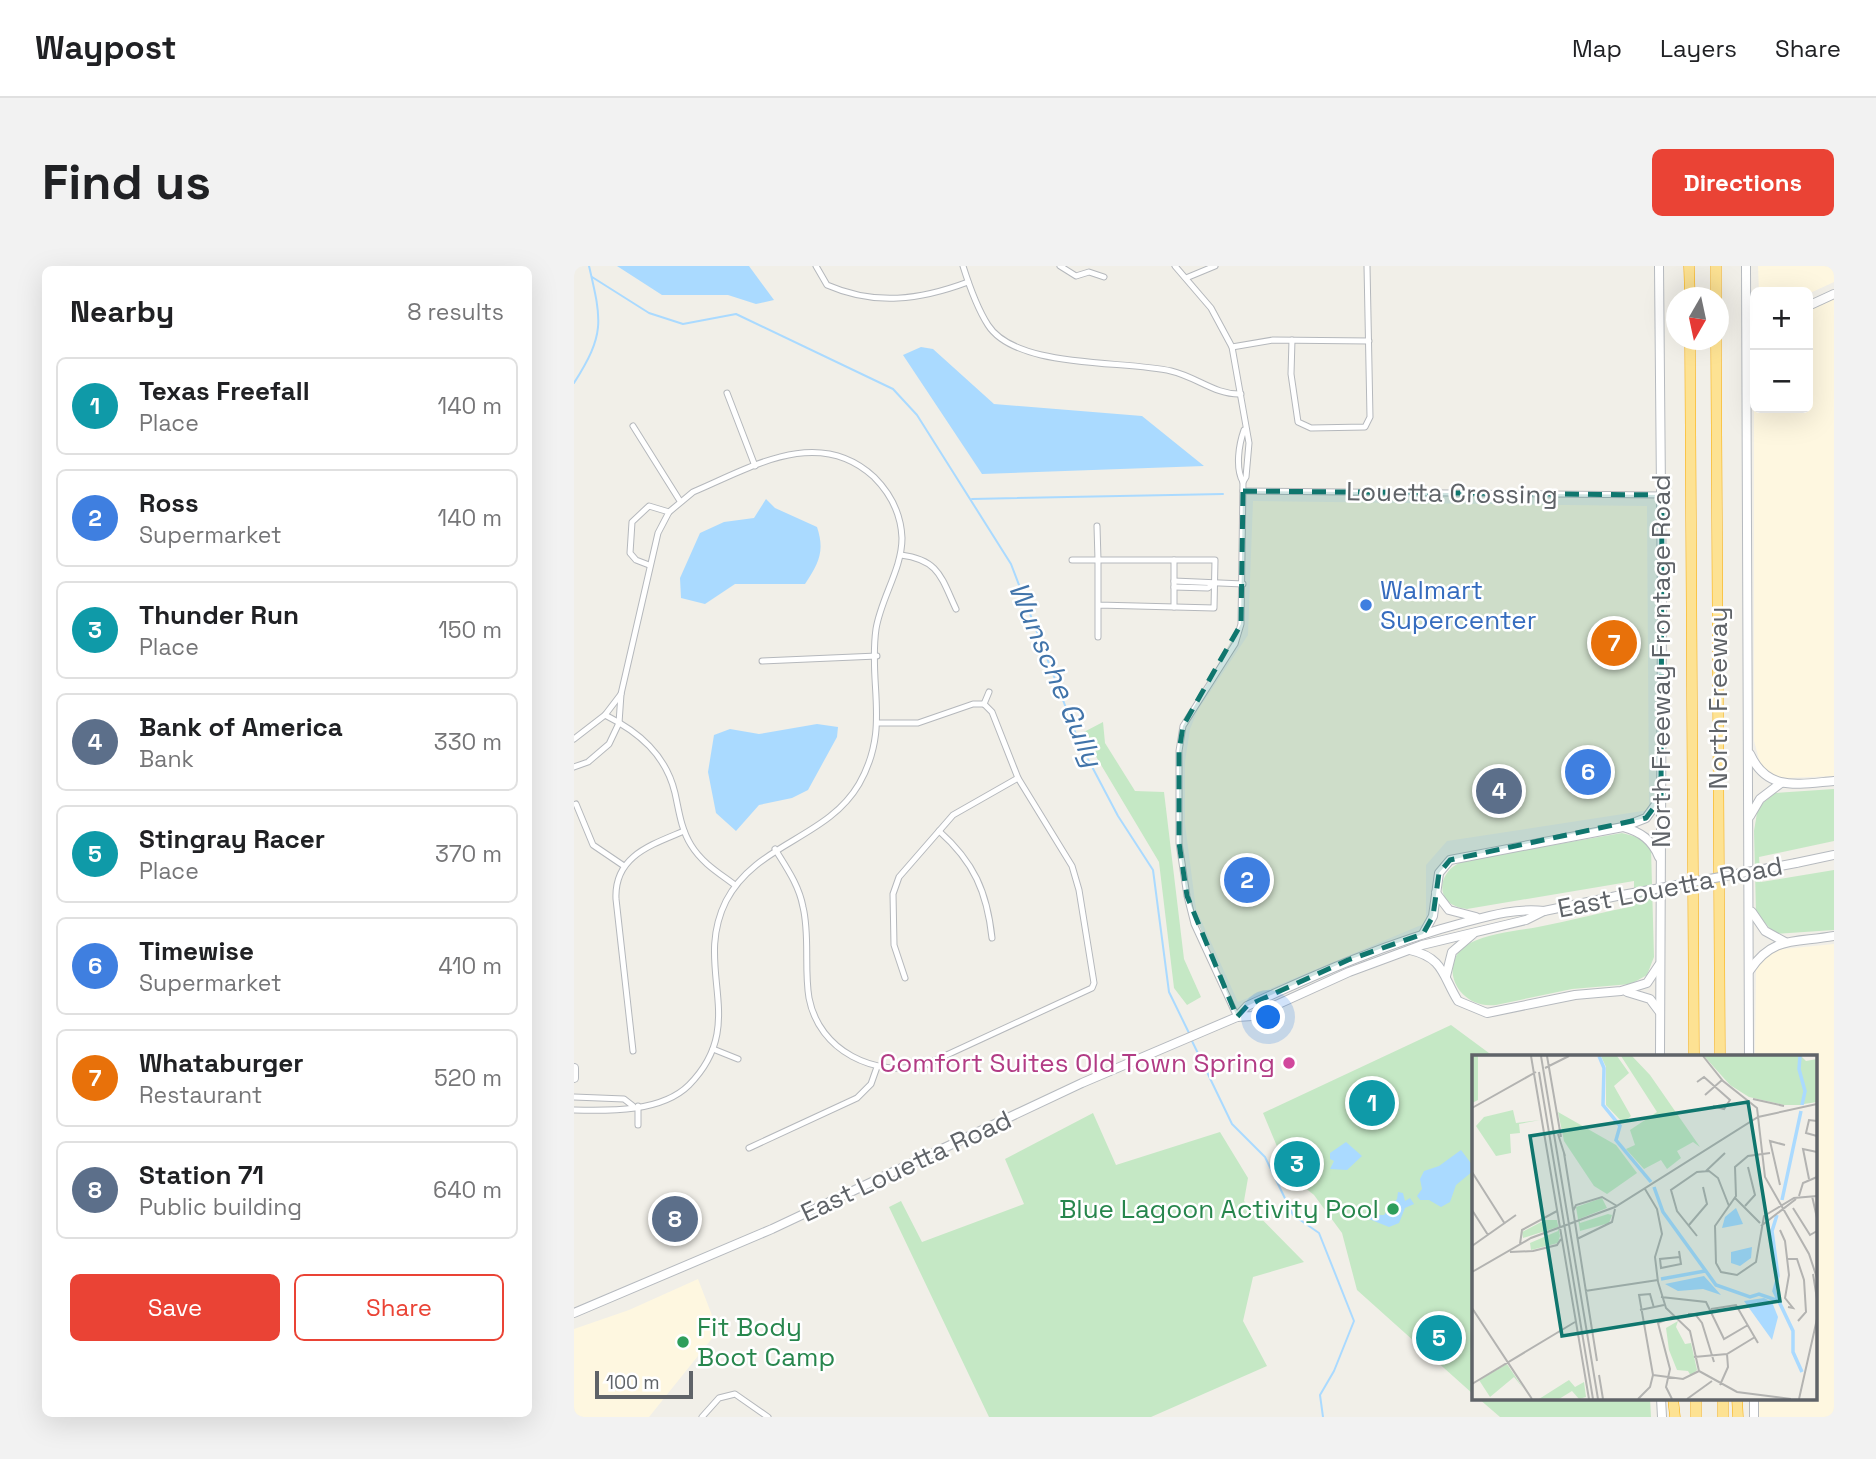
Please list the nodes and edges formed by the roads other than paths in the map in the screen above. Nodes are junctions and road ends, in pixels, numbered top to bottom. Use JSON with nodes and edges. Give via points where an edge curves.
{"nodes":[{"id":1,"x":816,"y":266,"type":"edge"},
{"id":2,"x":962,"y":266,"type":"edge"},
{"id":3,"x":1060,"y":266,"type":"edge"},
{"id":4,"x":1175,"y":266,"type":"edge"},
{"id":5,"x":1215,"y":266,"type":"edge"},
{"id":6,"x":1367,"y":266,"type":"edge"},
{"id":7,"x":1659,"y":266,"type":"edge"},
{"id":8,"x":1689,"y":266,"type":"edge"},
{"id":9,"x":1716,"y":266,"type":"edge"},
{"id":10,"x":1745,"y":266,"type":"edge"},
{"id":11,"x":1104,"y":277,"type":"dead end"},
{"id":12,"x":1186,"y":278,"type":"junction"},
{"id":13,"x":968,"y":282,"type":"junction"},
{"id":14,"x":1690,"y":287,"type":"edge"},
{"id":15,"x":1716,"y":287,"type":"edge"},
{"id":16,"x":1834,"y":294,"type":"edge"},
{"id":17,"x":1813,"y":304,"type":"edge"},
{"id":18,"x":1750,"y":312,"type":"edge"},
{"id":19,"x":1292,"y":340,"type":"junction"},
{"id":20,"x":1369,"y":341,"type":"junction"},
{"id":21,"x":1232,"y":347,"type":"junction"},
{"id":22,"x":1690,"y":350,"type":"edge"},
{"id":23,"x":1716,"y":350,"type":"edge"},
{"id":24,"x":1752,"y":350,"type":"edge"},
{"id":25,"x":727,"y":393,"type":"dead end"},
{"id":26,"x":1241,"y":394,"type":"junction"},
{"id":27,"x":633,"y":426,"type":"dead end"},
{"id":28,"x":1244,"y":430,"type":"junction"},
{"id":29,"x":1239,"y":455,"type":"junction"},
{"id":30,"x":1247,"y":455,"type":"junction"},
{"id":31,"x":755,"y":466,"type":"junction"},
{"id":32,"x":1243,"y":482,"type":"junction"},
{"id":33,"x":1243,"y":491,"type":"junction"},
{"id":34,"x":1662,"y":495,"type":"junction"},
{"id":35,"x":680,"y":500,"type":"junction"},
{"id":36,"x":669,"y":512,"type":"junction"},
{"id":37,"x":1097,"y":526,"type":"dead end"},
{"id":38,"x":901,"y":555,"type":"junction"},
{"id":39,"x":1072,"y":560,"type":"dead end"},
{"id":40,"x":1098,"y":560,"type":"junction"},
{"id":41,"x":1174,"y":560,"type":"junction"},
{"id":42,"x":649,"y":565,"type":"junction"},
{"id":43,"x":1215,"y":583,"type":"junction"},
{"id":44,"x":1174,"y":584,"type":"junction"},
{"id":45,"x":1243,"y":584,"type":"junction"},
{"id":46,"x":1174,"y":604,"type":"junction"},
{"id":47,"x":1098,"y":605,"type":"junction"},
{"id":48,"x":956,"y":609,"type":"dead end"},
{"id":49,"x":1098,"y":637,"type":"dead end"},
{"id":50,"x":877,"y":656,"type":"junction"},
{"id":51,"x":762,"y":661,"type":"dead end"},
{"id":52,"x":989,"y":692,"type":"dead end"},
{"id":53,"x":621,"y":694,"type":"junction"},
{"id":54,"x":984,"y":704,"type":"junction"},
{"id":55,"x":605,"y":715,"type":"junction"},
{"id":56,"x":619,"y":723,"type":"junction"},
{"id":57,"x":878,"y":723,"type":"junction"},
{"id":58,"x":574,"y":738,"type":"edge"},
{"id":59,"x":1748,"y":750,"type":"junction"},
{"id":60,"x":574,"y":767,"type":"edge"},
{"id":61,"x":1018,"y":778,"type":"junction"},
{"id":62,"x":1834,"y":781,"type":"edge"},
{"id":63,"x":1781,"y":783,"type":"junction"},
{"id":64,"x":1661,"y":798,"type":"junction"},
{"id":65,"x":576,"y":804,"type":"dead end"},
{"id":66,"x":1749,"y":820,"type":"junction"},
{"id":67,"x":1623,"y":827,"type":"junction"},
{"id":68,"x":684,"y":831,"type":"junction"},
{"id":69,"x":939,"y":831,"type":"junction"},
{"id":70,"x":775,"y":849,"type":"junction"},
{"id":71,"x":1834,"y":855,"type":"edge"},
{"id":72,"x":1661,"y":863,"type":"junction"},
{"id":73,"x":624,"y":866,"type":"junction"},
{"id":74,"x":735,"y":885,"type":"junction"},
{"id":75,"x":1436,"y":893,"type":"junction"},
{"id":76,"x":1750,"y":908,"type":"junction"},
{"id":77,"x":1544,"y":911,"type":"junction"},
{"id":78,"x":1482,"y":918,"type":"junction"},
{"id":79,"x":1479,"y":930,"type":"junction"},
{"id":80,"x":1423,"y":934,"type":"junction"},
{"id":81,"x":1834,"y":936,"type":"edge"},
{"id":82,"x":992,"y":938,"type":"dead end"},
{"id":83,"x":1784,"y":942,"type":"junction"},
{"id":84,"x":1409,"y":949,"type":"junction"},
{"id":85,"x":1366,"y":954,"type":"junction"},
{"id":86,"x":1661,"y":959,"type":"junction"},
{"id":87,"x":1358,"y":968,"type":"junction"},
{"id":88,"x":1750,"y":970,"type":"junction"},
{"id":89,"x":1446,"y":976,"type":"junction"},
{"id":90,"x":905,"y":978,"type":"dead end"},
{"id":91,"x":1621,"y":990,"type":"junction"},
{"id":92,"x":1237,"y":1017,"type":"junction"},
{"id":93,"x":1660,"y":1017,"type":"junction"},
{"id":94,"x":713,"y":1049,"type":"junction"},
{"id":95,"x":633,"y":1051,"type":"dead end"},
{"id":96,"x":1660,"y":1055,"type":"edge"},
{"id":97,"x":1694,"y":1055,"type":"edge"},
{"id":98,"x":1720,"y":1055,"type":"edge"},
{"id":99,"x":1749,"y":1055,"type":"edge"},
{"id":100,"x":738,"y":1059,"type":"dead end"},
{"id":101,"x":877,"y":1067,"type":"junction"},
{"id":102,"x":574,"y":1068,"type":"edge"},
{"id":103,"x":574,"y":1078,"type":"edge"},
{"id":104,"x":574,"y":1097,"type":"edge"},
{"id":105,"x":606,"y":1098,"type":"junction"},
{"id":106,"x":635,"y":1106,"type":"junction"},
{"id":107,"x":574,"y":1110,"type":"edge"},
{"id":108,"x":606,"y":1111,"type":"junction"},
{"id":109,"x":638,"y":1125,"type":"dead end"},
{"id":110,"x":749,"y":1148,"type":"dead end"},
{"id":111,"x":602,"y":1302,"type":"junction"},
{"id":112,"x":574,"y":1306,"type":"edge"},
{"id":113,"x":574,"y":1312,"type":"edge"},
{"id":114,"x":702,"y":1417,"type":"edge"},
{"id":115,"x":768,"y":1417,"type":"edge"}],
"edges":[{"from":1,"to":13,"type":"street","via":[[827,285],[871,298],[932,296]]},
{"from":2,"to":13,"type":"street"},
{"from":3,"to":11,"type":"street","via":[[1076,276],[1089,272]]},
{"from":4,"to":12,"type":"street"},
{"from":5,"to":12,"type":"street"},
{"from":6,"to":20,"type":"street"},
{"from":7,"to":34,"type":"main road","name":"North Freeway Frontage Road"},
{"from":8,"to":14,"type":"highway"},
{"from":9,"to":15,"type":"highway"},
{"from":10,"to":18,"type":"main road"},
{"from":12,"to":21,"type":"street","via":[[1211,308]]},
{"from":13,"to":26,"type":"street","via":[[989,327],[1007,343],[1030,353],[1171,371],[1226,395]]},
{"from":16,"to":17,"type":"main road"},
{"from":19,"to":20,"type":"street"},
{"from":19,"to":20,"type":"street","via":[[1295,417],[1302,426],[1357,429],[1365,427],[1370,417]]},
{"from":19,"to":21,"type":"street"},
{"from":21,"to":26,"type":"street"},
{"from":22,"to":97,"type":"highway","name":"North Freeway"},
{"from":23,"to":98,"type":"highway","name":"North Freeway"},
{"from":24,"to":59,"type":"main road"},
{"from":25,"to":31,"type":"street"},
{"from":26,"to":28,"type":"street"},
{"from":27,"to":35,"type":"street"},
{"from":28,"to":29,"type":"street"},
{"from":28,"to":30,"type":"street"},
{"from":29,"to":30,"type":"street"},
{"from":29,"to":32,"type":"street"},
{"from":30,"to":32,"type":"street"},
{"from":31,"to":35,"type":"street"},
{"from":31,"to":38,"type":"street","via":[[805,451],[836,455],[856,464],[878,481],[896,507]]},
{"from":32,"to":33,"type":"street"},
{"from":33,"to":34,"type":"street","name":"Louetta Crossing"},
{"from":33,"to":45,"type":"street"},
{"from":34,"to":64,"type":"main road","name":"North Freeway Frontage Road"},
{"from":35,"to":36,"type":"street"},
{"from":36,"to":42,"type":"street"},
{"from":36,"to":42,"type":"street","via":[[649,506],[632,522],[630,553]]},
{"from":37,"to":40,"type":"street"},
{"from":38,"to":48,"type":"street","via":[[930,562]]},
{"from":38,"to":50,"type":"street","via":[[876,630]]},
{"from":39,"to":40,"type":"street"},
{"from":40,"to":41,"type":"street"},
{"from":40,"to":47,"type":"street"},
{"from":41,"to":43,"type":"street","via":[[1215,561]]},
{"from":41,"to":44,"type":"street"},
{"from":42,"to":53,"type":"street"},
{"from":43,"to":44,"type":"street"},
{"from":43,"to":45,"type":"street"},
{"from":43,"to":46,"type":"street","via":[[1214,608]]},
{"from":44,"to":46,"type":"street"},
{"from":45,"to":92,"type":"street","via":[[1235,644],[1187,718],[1179,751],[1179,843],[1187,896],[1194,923]]},
{"from":46,"to":47,"type":"street"},
{"from":47,"to":49,"type":"street"},
{"from":50,"to":51,"type":"street"},
{"from":50,"to":57,"type":"street"},
{"from":52,"to":54,"type":"street"},
{"from":53,"to":55,"type":"street"},
{"from":53,"to":56,"type":"street"},
{"from":54,"to":57,"type":"street","via":[[918,723]]},
{"from":54,"to":61,"type":"street","via":[[992,712]]},
{"from":55,"to":56,"type":"street"},
{"from":55,"to":58,"type":"street"},
{"from":56,"to":60,"type":"street","via":[[610,744]]},
{"from":56,"to":68,"type":"street","via":[[642,738],[663,761]]},
{"from":57,"to":70,"type":"street","via":[[866,769],[847,800],[824,822]]},
{"from":59,"to":63,"type":"main road","via":[[1765,777]]},
{"from":59,"to":66,"type":"main road"},
{"from":61,"to":69,"type":"street","via":[[958,811]]},
{"from":61,"to":101,"type":"street","via":[[1074,872],[1093,986],[930,1063],[901,1069]]},
{"from":62,"to":63,"type":"main road"},
{"from":63,"to":66,"type":"main road","via":[[1760,799]]},
{"from":64,"to":67,"type":"main road","via":[[1646,818]]},
{"from":64,"to":72,"type":"main road","name":"North Freeway Frontage Road"},
{"from":65,"to":73,"type":"street","via":[[593,845]]},
{"from":66,"to":76,"type":"main road"},
{"from":67,"to":72,"type":"main road","via":[[1648,839]]},
{"from":67,"to":75,"type":"main road","via":[[1460,856],[1443,867]]},
{"from":68,"to":73,"type":"street","via":[[642,849]]},
{"from":68,"to":74,"type":"street","via":[[701,858]]},
{"from":69,"to":82,"type":"street","via":[[965,856],[978,877]]},
{"from":69,"to":90,"type":"street","via":[[898,877],[893,894],[895,953]]},
{"from":70,"to":74,"type":"street"},
{"from":70,"to":101,"type":"street","via":[[803,905],[813,1012],[840,1049]]},
{"from":71,"to":77,"type":"main road","name":"East Louetta Road","bridge":true},
{"from":72,"to":86,"type":"main road","name":"North Freeway Frontage Road"},
{"from":73,"to":95,"type":"street","via":[[616,894]]},
{"from":74,"to":94,"type":"street","via":[[721,911],[714,941],[720,1020]]},
{"from":75,"to":78,"type":"main road","via":[[1449,910]]},
{"from":75,"to":80,"type":"main road","via":[[1433,916]]},
{"from":76,"to":83,"type":"main road","via":[[1765,931]]},
{"from":76,"to":88,"type":"main road"},
{"from":77,"to":78,"type":"main road","name":"East Louetta Road","via":[[1525,909]]},
{"from":77,"to":79,"type":"main road","name":"East Louetta Road","via":[[1527,920]]},
{"from":78,"to":80,"type":"main road","name":"East Louetta Road"},
{"from":79,"to":84,"type":"main road","name":"East Louetta Road"},
{"from":79,"to":89,"type":"main road","via":[[1452,952]]},
{"from":80,"to":85,"type":"main road","name":"East Louetta Road"},
{"from":81,"to":83,"type":"main road"},
{"from":83,"to":88,"type":"main road","via":[[1765,951]]},
{"from":84,"to":87,"type":"main road","name":"East Louetta Road"},
{"from":84,"to":89,"type":"main road","via":[[1432,957]]},
{"from":85,"to":87,"type":"main road"},
{"from":85,"to":92,"type":"main road","name":"East Louetta Road","via":[[1247,1006]]},
{"from":86,"to":91,"type":"main road","via":[[1647,983]]},
{"from":86,"to":93,"type":"main road","name":"North Freeway Frontage Road"},
{"from":87,"to":92,"type":"main road","name":"East Louetta Road","via":[[1252,1016]]},
{"from":88,"to":99,"type":"main road"},
{"from":89,"to":91,"type":"main road","via":[[1458,1001],[1487,1013]]},
{"from":91,"to":93,"type":"main road","via":[[1650,999]]},
{"from":92,"to":111,"type":"main road","name":"East Louetta Road"},
{"from":93,"to":96,"type":"main road","name":"North Freeway Frontage Road"},
{"from":94,"to":100,"type":"street"},
{"from":94,"to":106,"type":"street","via":[[706,1064],[680,1092]]},
{"from":101,"to":110,"type":"street","via":[[871,1084],[857,1098]]},
{"from":102,"to":103,"type":"main road"},
{"from":104,"to":105,"type":"street"},
{"from":105,"to":106,"type":"street","via":[[624,1099]]},
{"from":105,"to":108,"type":"street"},
{"from":106,"to":108,"type":"street","via":[[622,1112]]},
{"from":106,"to":109,"type":"street"},
{"from":107,"to":108,"type":"street"},
{"from":111,"to":112,"type":"main road"},
{"from":111,"to":113,"type":"main road","name":"East Louetta Road"},
{"from":114,"to":115,"type":"street","via":[[719,1398],[735,1394]]}]}
